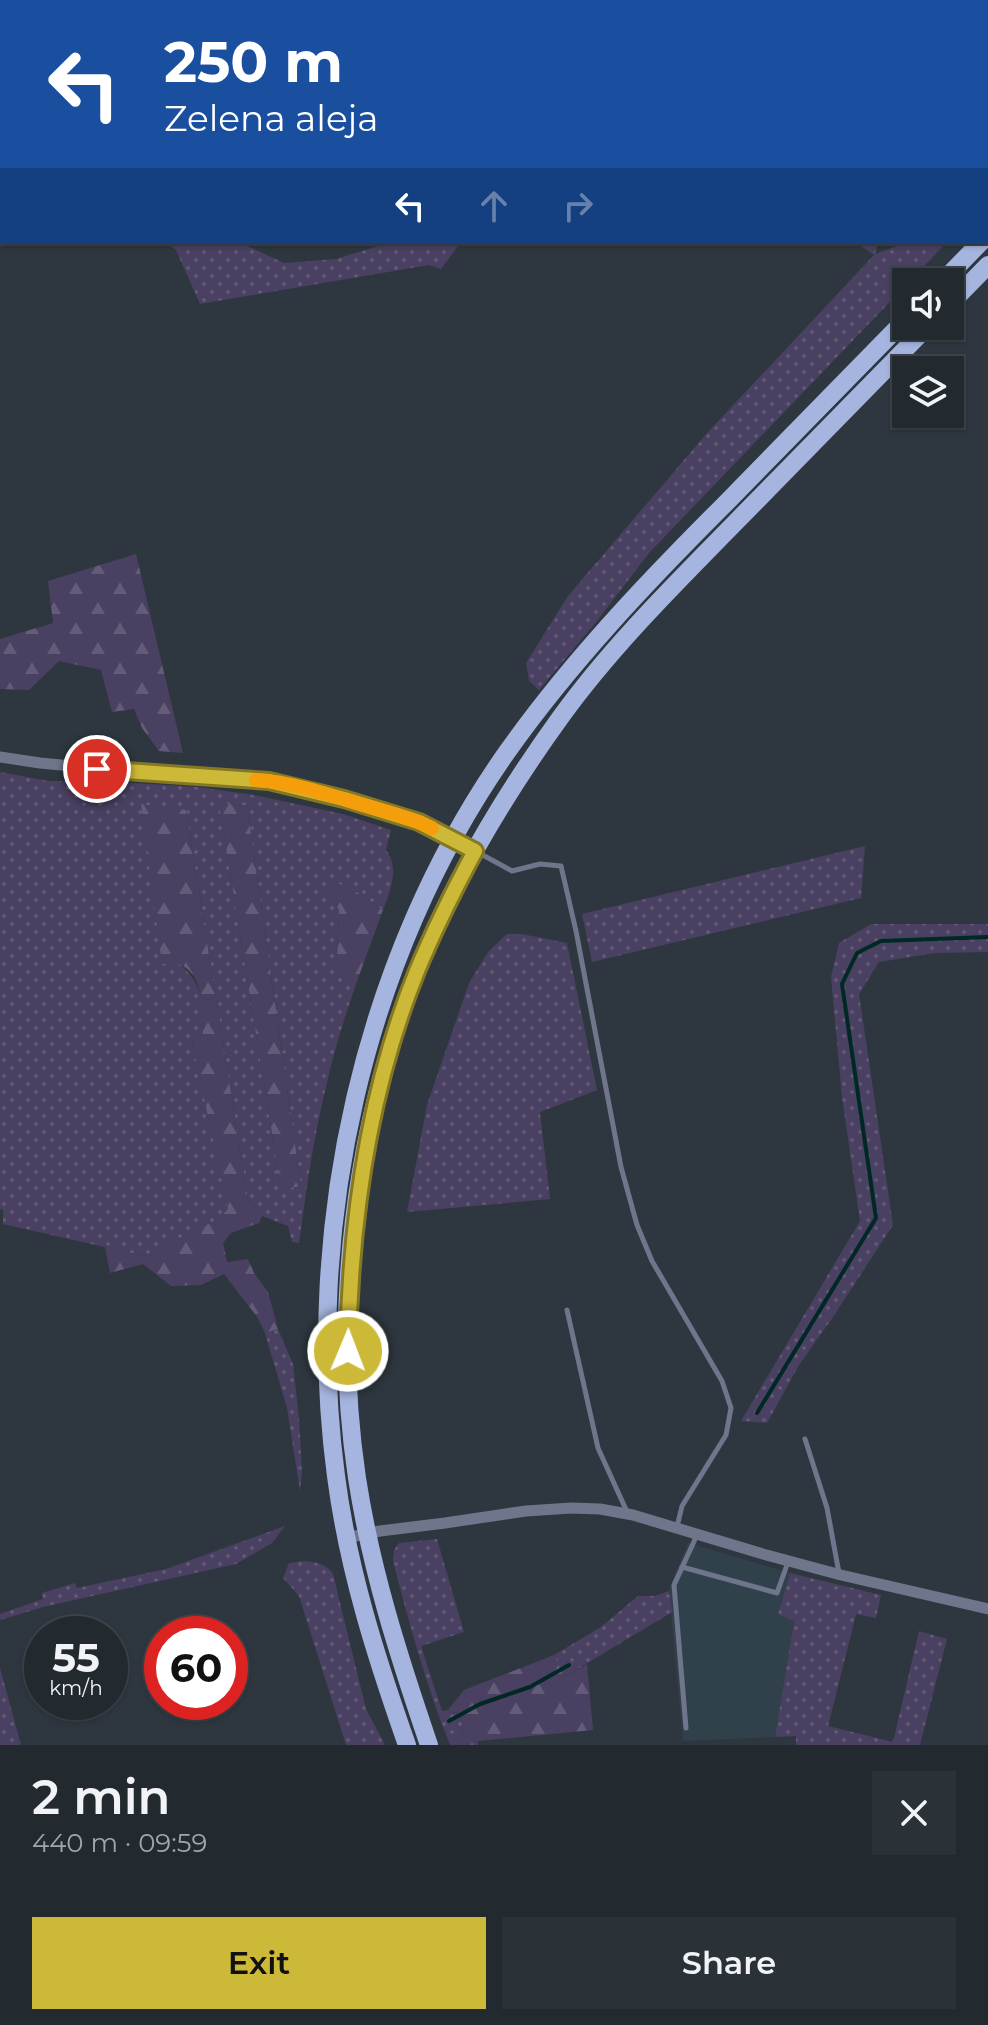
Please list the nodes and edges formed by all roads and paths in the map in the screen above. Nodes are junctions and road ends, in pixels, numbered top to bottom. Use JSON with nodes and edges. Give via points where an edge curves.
{"nodes":[{"id":1,"x":980,"y":244,"type":"edge"},
{"id":2,"x":988,"y":265,"type":"edge"},
{"id":3,"x":956,"y":268,"type":"edge"},
{"id":4,"x":964,"y":290,"type":"edge"},
{"id":5,"x":892,"y":333,"type":"edge"},
{"id":6,"x":914,"y":340,"type":"edge"},
{"id":7,"x":0,"y":757,"type":"edge"},
{"id":8,"x":453,"y":839,"type":"junction"},
{"id":9,"x":475,"y":851,"type":"junction"},
{"id":10,"x":567,"y":1310,"type":"dead end"},
{"id":11,"x":805,"y":1439,"type":"dead end"},
{"id":12,"x":628,"y":1514,"type":"junction"},
{"id":13,"x":676,"y":1528,"type":"junction"},
{"id":14,"x":367,"y":1533,"type":"junction"},
{"id":15,"x":697,"y":1535,"type":"junction"},
{"id":16,"x":346,"y":1538,"type":"junction"},
{"id":17,"x":788,"y":1561,"type":"junction"},
{"id":18,"x":682,"y":1567,"type":"junction"},
{"id":19,"x":839,"y":1574,"type":"junction"},
{"id":20,"x":988,"y":1609,"type":"edge"},
{"id":21,"x":686,"y":1728,"type":"dead end"},
{"id":22,"x":407,"y":1745,"type":"edge"},
{"id":23,"x":429,"y":1745,"type":"edge"}],
"edges":[{"from":1,"to":3,"type":"main road"},
{"from":2,"to":4,"type":"main road"},
{"from":5,"to":8,"type":"main road","via":[[615,619],[509,749]]},
{"from":6,"to":9,"type":"main road","via":[[622,641],[560,717]]},
{"from":7,"to":8,"type":"street","via":[[269,781],[419,822]]},
{"from":8,"to":9,"type":"street"},
{"from":8,"to":16,"type":"main road","via":[[410,926],[379,1015],[338,1189],[327,1354]]},
{"from":9,"to":13,"type":"lane","via":[[512,871],[540,864],[561,866],[637,1225],[652,1261],[722,1381],[731,1408],[726,1435],[682,1506]]},
{"from":9,"to":14,"type":"main road","via":[[433,934],[399,1019],[370,1127],[359,1194],[348,1351]]},
{"from":10,"to":12,"type":"lane","via":[[598,1448]]},
{"from":11,"to":19,"type":"lane","via":[[827,1508]]},
{"from":12,"to":13,"type":"street"},
{"from":12,"to":14,"type":"street","via":[[571,1508],[526,1511]]},
{"from":13,"to":15,"type":"street"},
{"from":14,"to":16,"type":"street"},
{"from":14,"to":23,"type":"main road","via":[[397,1651]]},
{"from":15,"to":17,"type":"street"},
{"from":15,"to":18,"type":"lane"},
{"from":16,"to":22,"type":"main road","via":[[377,1658]]},
{"from":17,"to":18,"type":"lane","via":[[777,1593]]},
{"from":17,"to":19,"type":"street"},
{"from":18,"to":21,"type":"lane","via":[[674,1585]]},
{"from":19,"to":20,"type":"street"}]}
